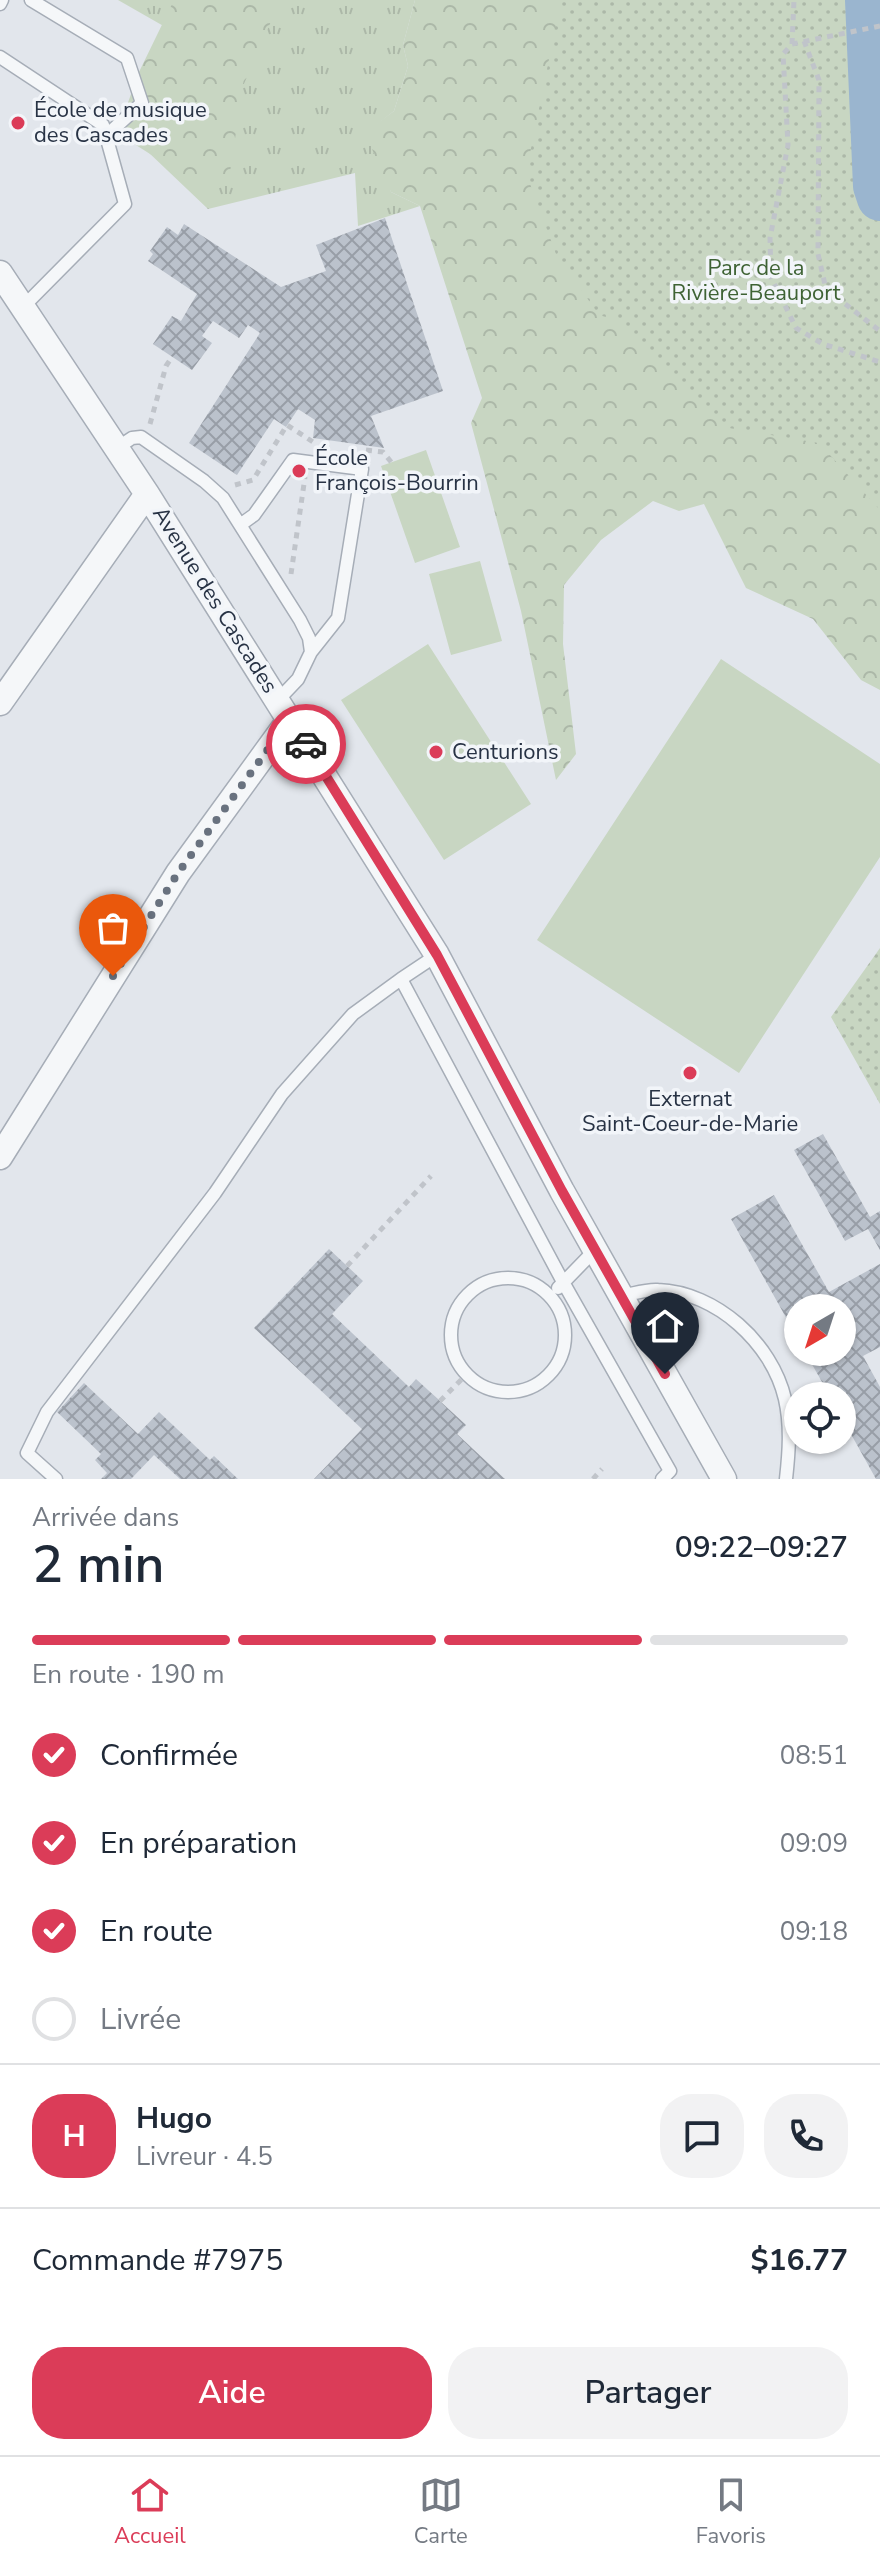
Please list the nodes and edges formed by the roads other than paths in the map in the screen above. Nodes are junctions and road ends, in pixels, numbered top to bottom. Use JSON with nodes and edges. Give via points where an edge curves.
{"nodes":[{"id":1,"x":31,"y":0,"type":"edge"},
{"id":2,"x":0,"y":57,"type":"edge"},
{"id":3,"x":107,"y":135,"type":"junction"},
{"id":4,"x":0,"y":273,"type":"edge"},
{"id":5,"x":23,"y":307,"type":"junction"},
{"id":6,"x":117,"y":448,"type":"junction"},
{"id":7,"x":147,"y":494,"type":"junction"},
{"id":8,"x":240,"y":525,"type":"junction"},
{"id":9,"x":311,"y":652,"type":"junction"},
{"id":10,"x":0,"y":703,"type":"edge"},
{"id":11,"x":284,"y":709,"type":"junction"},
{"id":12,"x":437,"y":955,"type":"junction"},
{"id":13,"x":401,"y":979,"type":"junction"},
{"id":14,"x":0,"y":1157,"type":"edge"},
{"id":15,"x":595,"y":1250,"type":"junction"},
{"id":16,"x":563,"y":1282,"type":"junction"},
{"id":17,"x":550,"y":1296,"type":"junction"},
{"id":18,"x":621,"y":1296,"type":"junction"},
{"id":19,"x":56,"y":1479,"type":"edge"},
{"id":20,"x":662,"y":1479,"type":"edge"},
{"id":21,"x":724,"y":1479,"type":"edge"},
{"id":22,"x":786,"y":1479,"type":"edge"}],
"edges":[{"from":1,"to":3,"type":"lane","via":[[127,58],[142,103]]},
{"from":2,"to":3,"type":"lane","via":[[103,125]]},
{"from":3,"to":5,"type":"lane","via":[[125,204]]},
{"from":4,"to":5,"type":"street","name":"Avenue des Cascades"},
{"from":5,"to":6,"type":"street","name":"Avenue des Cascades"},
{"from":6,"to":7,"type":"street","name":"Avenue des Cascades"},
{"from":6,"to":8,"type":"lane","via":[[132,438],[146,440],[216,490]]},
{"from":7,"to":10,"type":"street"},
{"from":7,"to":11,"type":"street","name":"Avenue des Cascades"},
{"from":8,"to":9,"type":"lane","via":[[305,628]]},
{"from":8,"to":9,"type":"lane","via":[[254,515],[293,460],[362,469],[338,618]]},
{"from":9,"to":11,"type":"lane"},
{"from":11,"to":12,"type":"street","name":"Avenue des Cascades"},
{"from":11,"to":14,"type":"street"},
{"from":12,"to":13,"type":"lane"},
{"from":12,"to":15,"type":"street","name":"Avenue des Cascades"},
{"from":13,"to":16,"type":"lane"},
{"from":13,"to":19,"type":"lane","via":[[353,1014],[282,1094],[215,1193],[47,1412],[27,1453]]},
{"from":15,"to":16,"type":"lane"},
{"from":15,"to":18,"type":"street","name":"Avenue des Cascades"},
{"from":16,"to":17,"type":"lane"},
{"from":16,"to":20,"type":"lane","via":[[670,1471]]},
{"from":17,"to":17,"type":"lane","via":[[533,1283],[508,1277],[467,1293],[453,1316],[450,1339],[460,1367],[477,1384],[500,1392],[523,1391],[548,1377],[565,1336],[563,1318]]},
{"from":18,"to":21,"type":"street","name":"Avenue des Cascades"},
{"from":18,"to":22,"type":"lane","via":[[656,1289],[694,1296],[730,1316],[756,1344],[773,1367],[784,1396],[790,1428]]}]}
